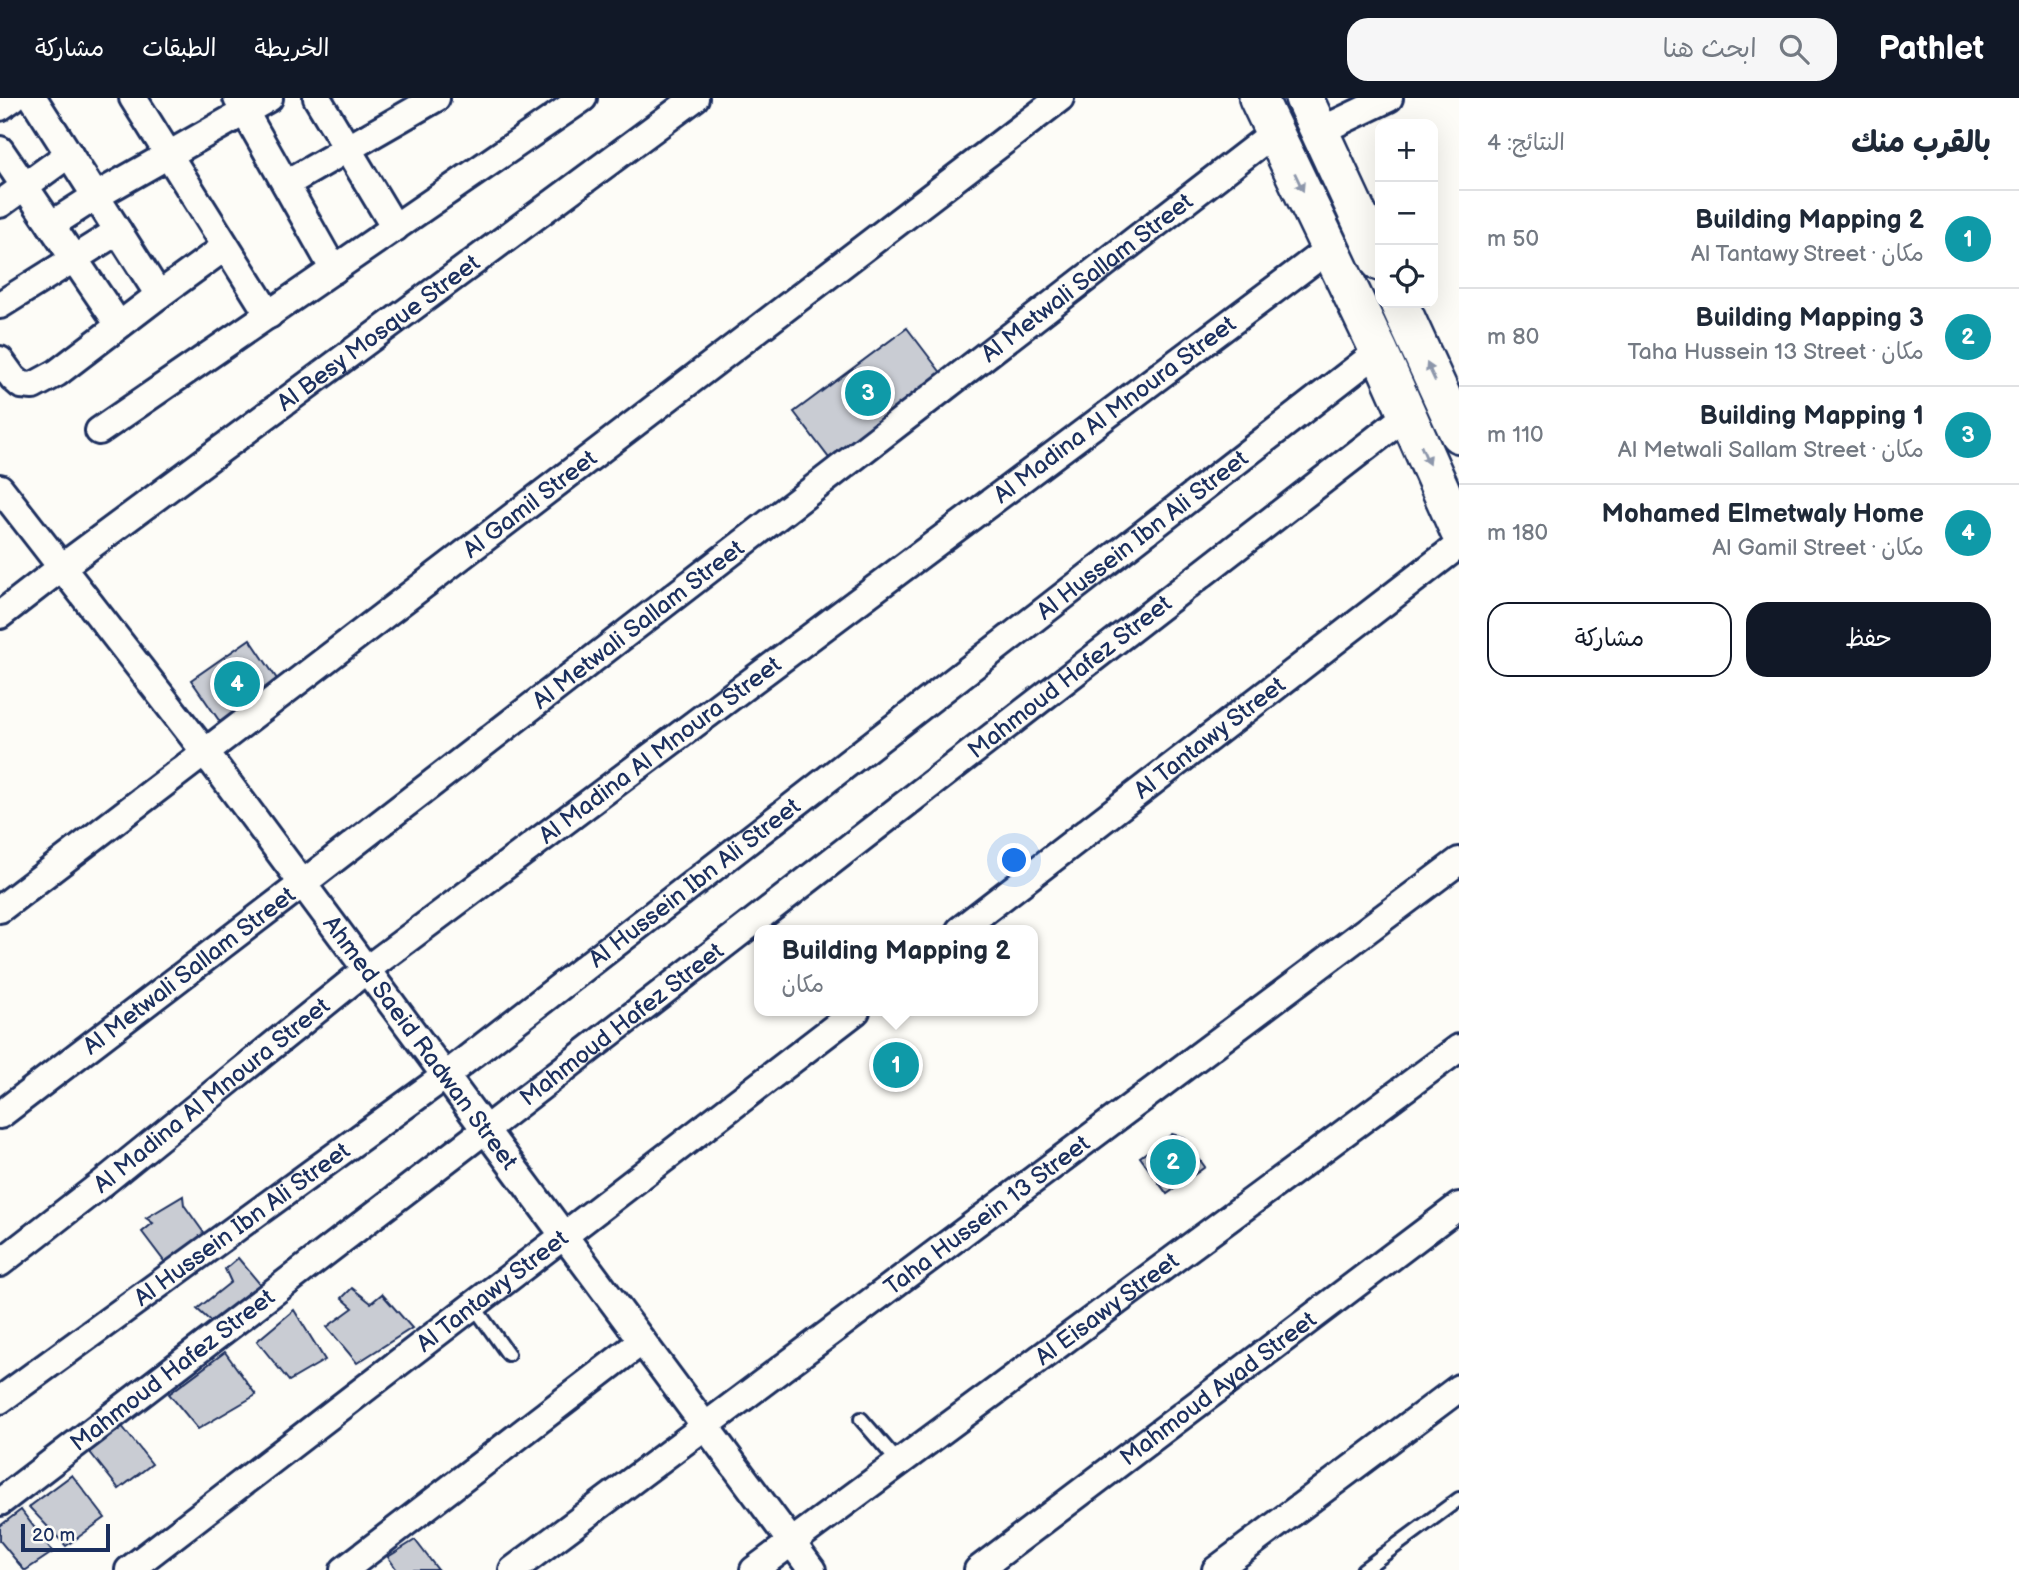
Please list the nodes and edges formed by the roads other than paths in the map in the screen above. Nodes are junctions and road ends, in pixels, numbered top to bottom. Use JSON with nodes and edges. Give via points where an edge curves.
{"nodes":[{"id":1,"x":13,"y":98,"type":"edge"},
{"id":2,"x":33,"y":98,"type":"edge"},
{"id":3,"x":133,"y":98,"type":"edge"},
{"id":4,"x":269,"y":98,"type":"edge"},
{"id":5,"x":317,"y":98,"type":"edge"},
{"id":6,"x":436,"y":98,"type":"edge"},
{"id":7,"x":583,"y":98,"type":"edge"},
{"id":8,"x":695,"y":98,"type":"edge"},
{"id":9,"x":1060,"y":98,"type":"edge"},
{"id":10,"x":1258,"y":98,"type":"edge"},
{"id":11,"x":1304,"y":98,"type":"edge"},
{"id":12,"x":1389,"y":98,"type":"edge"},
{"id":13,"x":241,"y":105,"type":"edge"},
{"id":14,"x":0,"y":107,"type":"edge"},
{"id":15,"x":1320,"y":131,"type":"junction"},
{"id":16,"x":1275,"y":132,"type":"junction"},
{"id":17,"x":347,"y":149,"type":"junction"},
{"id":18,"x":0,"y":150,"type":"edge"},
{"id":19,"x":69,"y":154,"type":"junction"},
{"id":20,"x":167,"y":154,"type":"junction"},
{"id":21,"x":286,"y":184,"type":"junction"},
{"id":22,"x":25,"y":187,"type":"junction"},
{"id":23,"x":96,"y":196,"type":"junction"},
{"id":24,"x":0,"y":204,"type":"edge"},
{"id":25,"x":51,"y":225,"type":"junction"},
{"id":26,"x":395,"y":228,"type":"junction"},
{"id":27,"x":118,"y":231,"type":"junction"},
{"id":28,"x":225,"y":247,"type":"junction"},
{"id":29,"x":1330,"y":248,"type":"junction"},
{"id":30,"x":1375,"y":251,"type":"edge"},
{"id":31,"x":74,"y":259,"type":"junction"},
{"id":32,"x":334,"y":270,"type":"junction"},
{"id":33,"x":159,"y":295,"type":"junction"},
{"id":34,"x":0,"y":305,"type":"edge"},
{"id":35,"x":1401,"y":308,"type":"edge"},
{"id":36,"x":269,"y":315,"type":"junction"},
{"id":37,"x":119,"y":325,"type":"junction"},
{"id":38,"x":1379,"y":351,"type":"junction"},
{"id":39,"x":0,"y":360,"type":"edge"},
{"id":40,"x":1407,"y":415,"type":"junction"},
{"id":41,"x":1458,"y":427,"type":"edge"},
{"id":42,"x":99,"y":431,"type":"dead end"},
{"id":43,"x":0,"y":488,"type":"edge"},
{"id":44,"x":1459,"y":531,"type":"edge"},
{"id":45,"x":1459,"y":545,"type":"edge"},
{"id":46,"x":62,"y":567,"type":"junction"},
{"id":47,"x":0,"y":615,"type":"edge"},
{"id":48,"x":205,"y":752,"type":"junction"},
{"id":49,"x":1459,"y":861,"type":"edge"},
{"id":50,"x":302,"y":884,"type":"junction"},
{"id":51,"x":0,"y":909,"type":"edge"},
{"id":52,"x":966,"y":925,"type":"edge"},
{"id":53,"x":366,"y":970,"type":"junction"},
{"id":54,"x":850,"y":1016,"type":"edge"},
{"id":55,"x":1459,"y":1048,"type":"edge"},
{"id":56,"x":445,"y":1076,"type":"junction"},
{"id":57,"x":0,"y":1115,"type":"edge"},
{"id":58,"x":485,"y":1130,"type":"junction"},
{"id":59,"x":1459,"y":1206,"type":"edge"},
{"id":60,"x":564,"y":1236,"type":"junction"},
{"id":61,"x":0,"y":1263,"type":"edge"},
{"id":62,"x":473,"y":1306,"type":"junction"},
{"id":63,"x":642,"y":1341,"type":"junction"},
{"id":64,"x":509,"y":1354,"type":"dead end"},
{"id":65,"x":1459,"y":1388,"type":"edge"},
{"id":66,"x":0,"y":1400,"type":"edge"},
{"id":67,"x":861,"y":1419,"type":"dead end"},
{"id":68,"x":704,"y":1425,"type":"junction"},
{"id":69,"x":899,"y":1463,"type":"junction"},
{"id":70,"x":1459,"y":1499,"type":"edge"},
{"id":71,"x":0,"y":1502,"type":"edge"},
{"id":72,"x":791,"y":1542,"type":"junction"},
{"id":73,"x":129,"y":1570,"type":"edge"},
{"id":74,"x":344,"y":1570,"type":"edge"},
{"id":75,"x":513,"y":1570,"type":"edge"},
{"id":76,"x":754,"y":1570,"type":"edge"},
{"id":77,"x":812,"y":1570,"type":"edge"},
{"id":78,"x":978,"y":1570,"type":"edge"},
{"id":79,"x":1216,"y":1570,"type":"edge"},
{"id":80,"x":1363,"y":1570,"type":"edge"}],
"edges":[{"from":1,"to":14,"type":"street"},
{"from":2,"to":19,"type":"street"},
{"from":3,"to":20,"type":"street"},
{"from":4,"to":13,"type":"street"},
{"from":5,"to":17,"type":"street"},
{"from":6,"to":17,"type":"street"},
{"from":7,"to":26,"type":"street"},
{"from":8,"to":46,"type":"street","name":"Al Besy Mosque Street"},
{"from":9,"to":48,"type":"street","name":"Al Gamil Street"},
{"from":10,"to":16,"type":"main road"},
{"from":11,"to":15,"type":"main road"},
{"from":12,"to":15,"type":"street"},
{"from":13,"to":20,"type":"street"},
{"from":13,"to":21,"type":"street"},
{"from":15,"to":30,"type":"main road"},
{"from":16,"to":29,"type":"main road","one_way":true},
{"from":16,"to":50,"type":"street","name":"Al Metwali Sallam Street"},
{"from":17,"to":21,"type":"street"},
{"from":17,"to":26,"type":"street"},
{"from":18,"to":22,"type":"street"},
{"from":19,"to":22,"type":"street"},
{"from":19,"to":23,"type":"street"},
{"from":20,"to":23,"type":"street"},
{"from":20,"to":28,"type":"street"},
{"from":21,"to":32,"type":"street"},
{"from":22,"to":24,"type":"street"},
{"from":22,"to":25,"type":"street"},
{"from":23,"to":25,"type":"street"},
{"from":23,"to":27,"type":"street"},
{"from":25,"to":31,"type":"street"},
{"from":26,"to":32,"type":"street"},
{"from":27,"to":31,"type":"street"},
{"from":27,"to":33,"type":"street"},
{"from":28,"to":33,"type":"street"},
{"from":28,"to":36,"type":"street"},
{"from":29,"to":38,"type":"main road"},
{"from":29,"to":53,"type":"street","name":"Al Madina Al Mnoura Street"},
{"from":31,"to":34,"type":"street"},
{"from":31,"to":37,"type":"street"},
{"from":32,"to":36,"type":"street"},
{"from":33,"to":37,"type":"street"},
{"from":41,"to":35,"type":"main road","one_way":true},
{"from":36,"to":42,"type":"street"},
{"from":37,"to":39,"type":"street","via":[[33,386],[21,386]]},
{"from":38,"to":40,"type":"main road"},
{"from":38,"to":56,"type":"street","name":"Al Hussein Ibn Ali Street"},
{"from":40,"to":44,"type":"main road","one_way":true},
{"from":40,"to":58,"type":"street","name":"Mahmoud Hafez Street"},
{"from":43,"to":46,"type":"street","name":"Ahmed Saeid Radwan Street"},
{"from":45,"to":52,"type":"street","name":"Al Tantawy Street"},
{"from":46,"to":47,"type":"street","name":"Al Besy Mosque Street"},
{"from":46,"to":48,"type":"street","name":"Ahmed Saeid Radwan Street"},
{"from":48,"to":50,"type":"street","name":"Ahmed Saeid Radwan Street"},
{"from":48,"to":51,"type":"street","name":"Al Gamil Street"},
{"from":49,"to":68,"type":"street","name":"Taha Hussein 13 Street"},
{"from":50,"to":53,"type":"street","name":"Ahmed Saeid Radwan Street"},
{"from":50,"to":57,"type":"street","name":"Al Metwali Sallam Street"},
{"from":53,"to":56,"type":"street","name":"Ahmed Saeid Radwan Street"},
{"from":53,"to":61,"type":"street","name":"Al Madina Al Mnoura Street"},
{"from":54,"to":60,"type":"street","name":"Al Tantawy Street"},
{"from":55,"to":69,"type":"street","name":"Al Eisawy Street"},
{"from":56,"to":58,"type":"street","name":"Ahmed Saeid Radwan Street"},
{"from":56,"to":66,"type":"street","name":"Al Hussein Ibn Ali Street"},
{"from":58,"to":60,"type":"street","name":"Ahmed Saeid Radwan Street"},
{"from":58,"to":71,"type":"street","name":"Mahmoud Hafez Street"},
{"from":59,"to":78,"type":"street","name":"Mahmoud Ayad Street"},
{"from":60,"to":62,"type":"street","name":"Al Tantawy Street"},
{"from":60,"to":63,"type":"street","name":"Ahmed Saeid Radwan Street"},
{"from":62,"to":64,"type":"lane"},
{"from":62,"to":73,"type":"street","name":"Al Tantawy Street"},
{"from":63,"to":68,"type":"street","name":"Ahmed Saeid Radwan Street"},
{"from":63,"to":74,"type":"street"},
{"from":65,"to":79,"type":"street"},
{"from":67,"to":69,"type":"lane"},
{"from":68,"to":72,"type":"street","name":"Ahmed Saeid Radwan Street"},
{"from":68,"to":75,"type":"street","name":"Taha Hussein 13 Street"},
{"from":69,"to":72,"type":"street","name":"Al Eisawy Street"},
{"from":70,"to":80,"type":"lane"},
{"from":72,"to":76,"type":"street","name":"Al Eisawy Street"},
{"from":72,"to":77,"type":"street","name":"Ahmed Saeid Radwan Street"}]}
